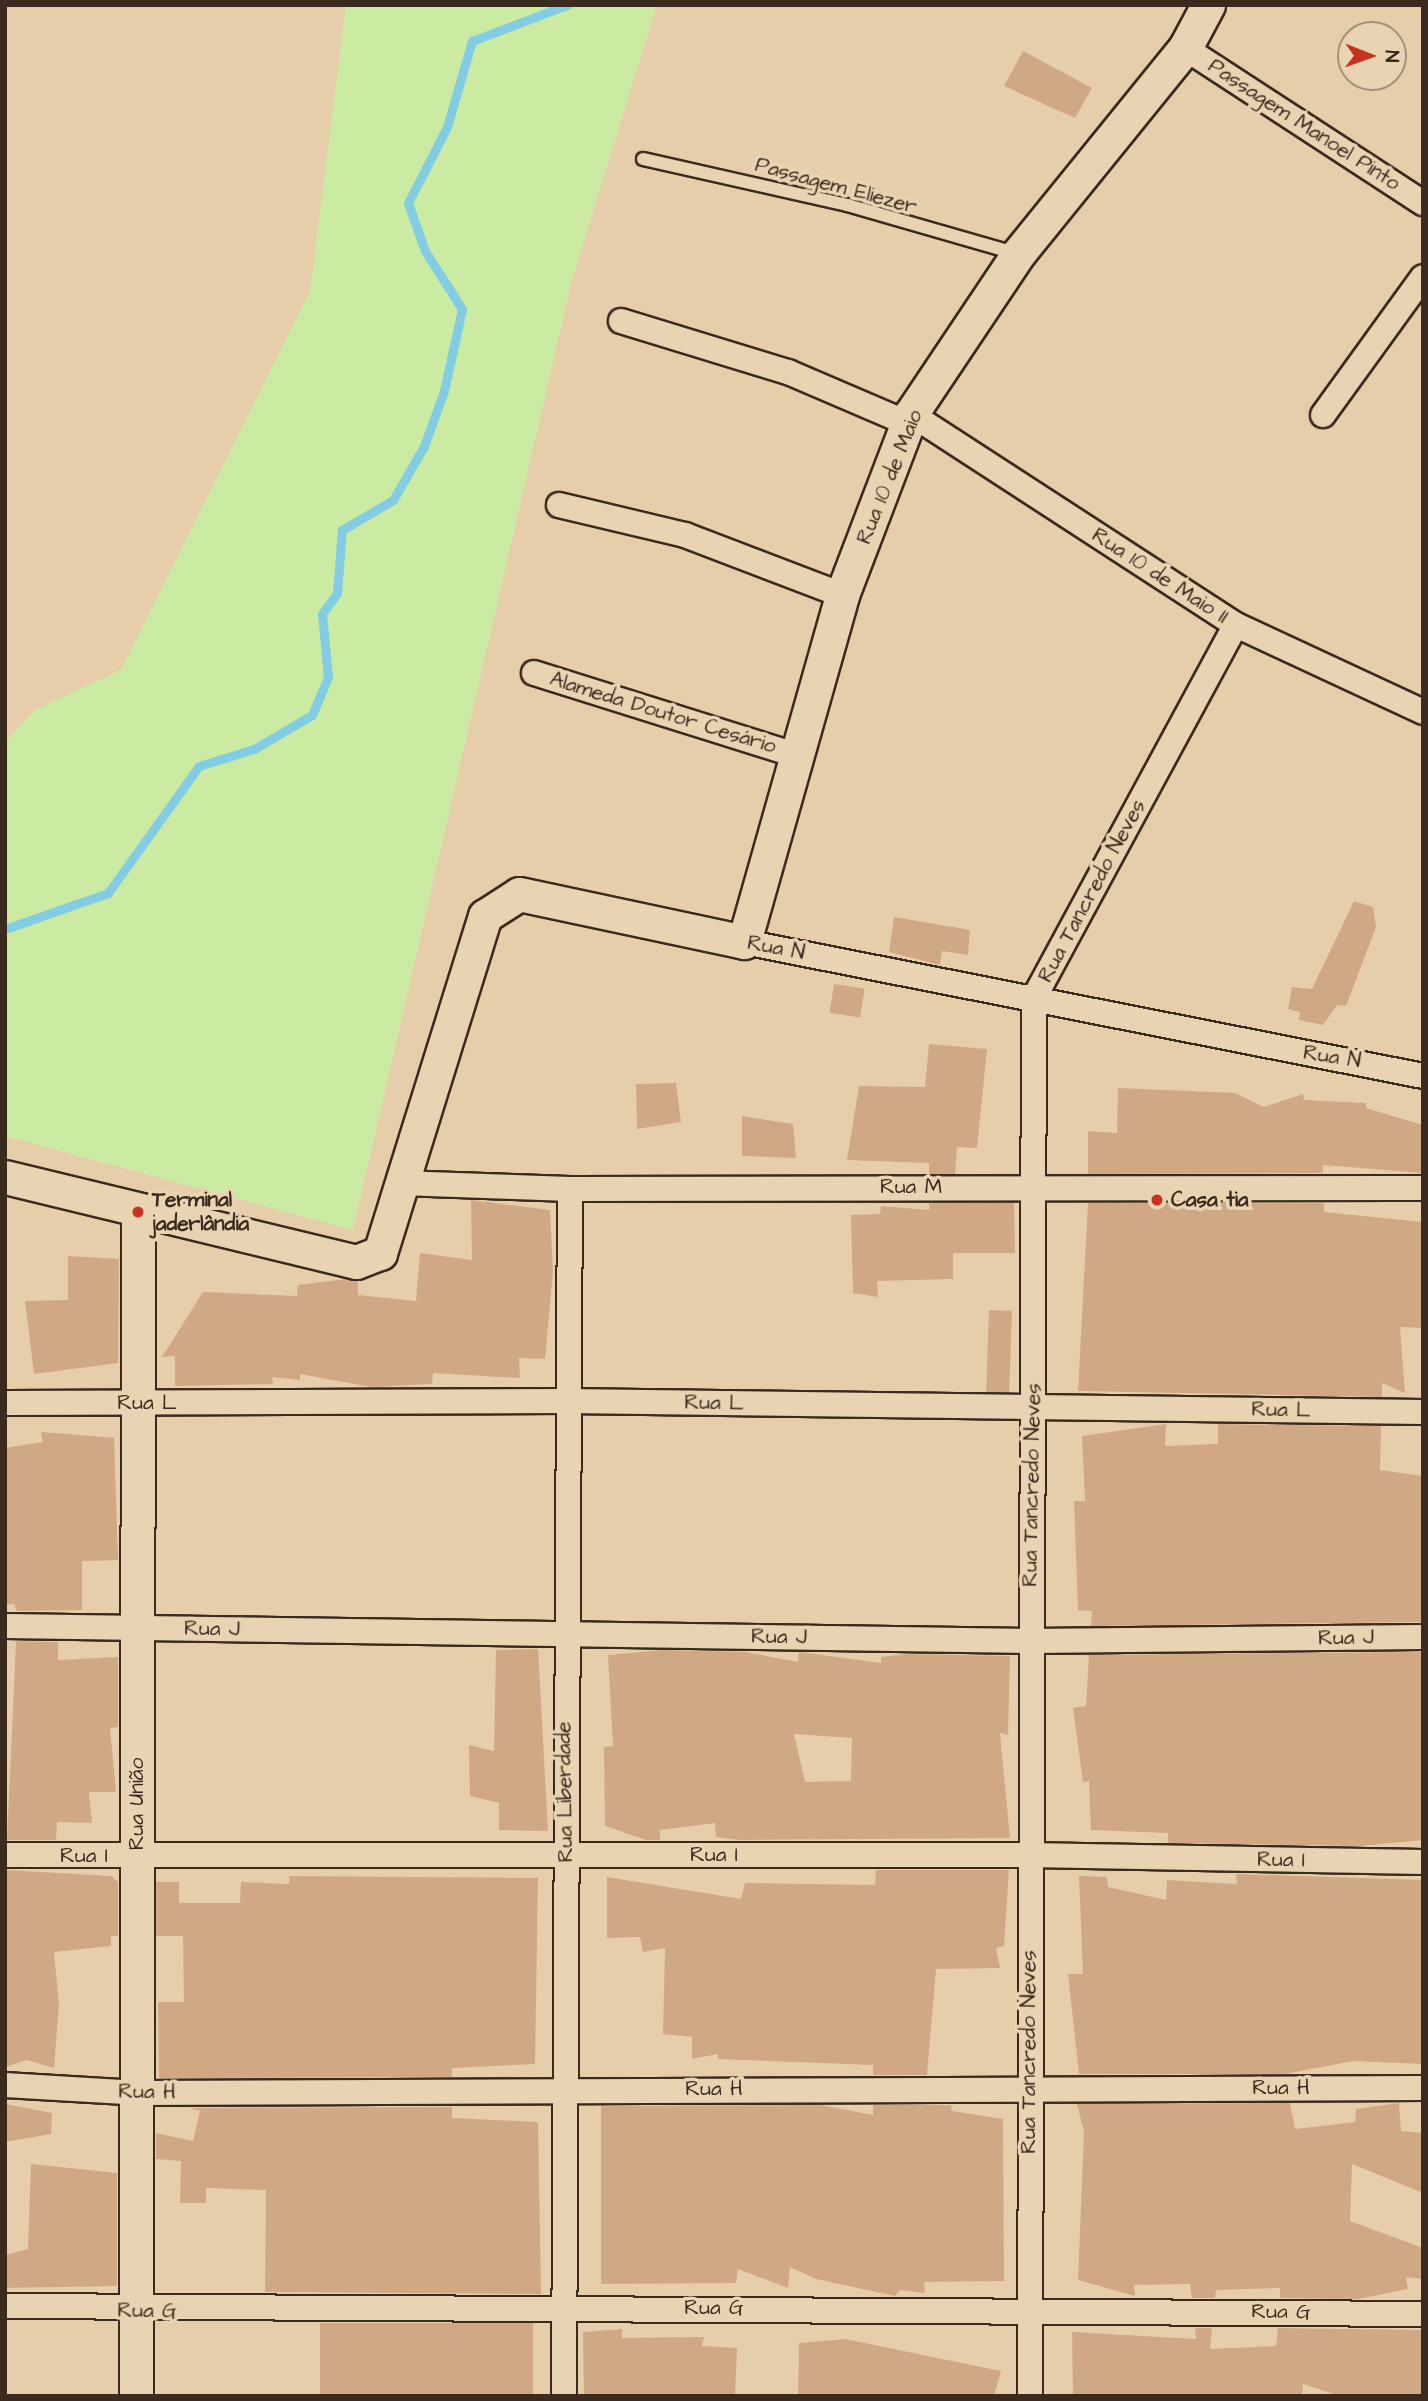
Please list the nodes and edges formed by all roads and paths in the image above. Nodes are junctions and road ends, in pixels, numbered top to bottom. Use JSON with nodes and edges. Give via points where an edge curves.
{"nodes":[{"id":1,"x":1202,"y":7,"type":"edge"},
{"id":2,"x":1185,"y":48,"type":"junction"},
{"id":3,"x":643,"y":159,"type":"dead end"},
{"id":4,"x":1423,"y":203,"type":"edge"},
{"id":5,"x":1018,"y":254,"type":"junction"},
{"id":6,"x":1423,"y":277,"type":"edge"},
{"id":7,"x":621,"y":321,"type":"dead end"},
{"id":8,"x":1323,"y":415,"type":"dead end"},
{"id":9,"x":909,"y":418,"type":"junction"},
{"id":10,"x":559,"y":505,"type":"dead end"},
{"id":11,"x":842,"y":594,"type":"junction"},
{"id":12,"x":1236,"y":625,"type":"junction"},
{"id":13,"x":534,"y":673,"type":"dead end"},
{"id":14,"x":1423,"y":712,"type":"edge"},
{"id":15,"x":792,"y":754,"type":"junction"},
{"id":16,"x":744,"y":942,"type":"junction"},
{"id":17,"x":1034,"y":998,"type":"junction"},
{"id":18,"x":1423,"y":1076,"type":"edge"},
{"id":19,"x":5,"y":1177,"type":"edge"},
{"id":20,"x":400,"y":1183,"type":"junction"},
{"id":21,"x":1037,"y":1186,"type":"junction"},
{"id":22,"x":1423,"y":1188,"type":"edge"},
{"id":23,"x":570,"y":1189,"type":"junction"},
{"id":24,"x":138,"y":1212,"type":"junction"},
{"id":25,"x":566,"y":1401,"type":"junction"},
{"id":26,"x":5,"y":1403,"type":"edge"},
{"id":27,"x":140,"y":1403,"type":"junction"},
{"id":28,"x":1034,"y":1406,"type":"junction"},
{"id":29,"x":1423,"y":1412,"type":"edge"},
{"id":30,"x":5,"y":1626,"type":"edge"},
{"id":31,"x":135,"y":1628,"type":"junction"},
{"id":32,"x":563,"y":1634,"type":"junction"},
{"id":33,"x":1423,"y":1637,"type":"edge"},
{"id":34,"x":1030,"y":1641,"type":"junction"},
{"id":35,"x":5,"y":1855,"type":"edge"},
{"id":36,"x":566,"y":1855,"type":"junction"},
{"id":37,"x":1028,"y":1855,"type":"junction"},
{"id":38,"x":137,"y":1856,"type":"junction"},
{"id":39,"x":1423,"y":1862,"type":"edge"},
{"id":40,"x":5,"y":2085,"type":"edge"},
{"id":41,"x":569,"y":2088,"type":"junction"},
{"id":42,"x":1423,"y":2088,"type":"edge"},
{"id":43,"x":1029,"y":2090,"type":"junction"},
{"id":44,"x":138,"y":2093,"type":"junction"},
{"id":45,"x":5,"y":2306,"type":"edge"},
{"id":46,"x":565,"y":2308,"type":"junction"},
{"id":47,"x":1031,"y":2309,"type":"junction"},
{"id":48,"x":138,"y":2312,"type":"junction"},
{"id":49,"x":1423,"y":2314,"type":"edge"},
{"id":50,"x":136,"y":2396,"type":"edge"},
{"id":51,"x":565,"y":2396,"type":"edge"},
{"id":52,"x":1030,"y":2396,"type":"edge"}],
"edges":[{"from":1,"to":2,"type":"main road","name":"Rua 10 de Maio"},
{"from":2,"to":4,"type":"street","name":"Passagem Manoel Pinto"},
{"from":2,"to":5,"type":"main road","name":"Rua 10 de Maio"},
{"from":3,"to":5,"type":"lane","name":"Passagem Eliezer","via":[[847,205]]},
{"from":5,"to":9,"type":"main road","name":"Rua 10 de Maio"},
{"from":6,"to":8,"type":"street"},
{"from":7,"to":9,"type":"street","name":"Rua 10 de Maio II","via":[[788,372]]},
{"from":9,"to":11,"type":"main road","name":"Rua 10 de Maio"},
{"from":9,"to":12,"type":"street","name":"Rua 10 de Maio II"},
{"from":10,"to":11,"type":"street","via":[[685,535]]},
{"from":11,"to":15,"type":"main road","name":"Rua 10 de Maio"},
{"from":12,"to":14,"type":"street","name":"Rua 10 de Maio II"},
{"from":12,"to":17,"type":"street","name":"Rua Tancredo Neves"},
{"from":13,"to":15,"type":"street","name":"Alameda Doutor Cesário"},
{"from":15,"to":16,"type":"main road","name":"Rua 10 de Maio"},
{"from":16,"to":17,"type":"street","name":"Rua N"},
{"from":16,"to":20,"type":"main road","name":"Rua N","via":[[519,894],[485,916]]},
{"from":17,"to":18,"type":"street","name":"Rua N"},
{"from":17,"to":21,"type":"street","name":"Rua Tancredo Neves"},
{"from":19,"to":24,"type":"main road"},
{"from":20,"to":23,"type":"street","name":"Rua M"},
{"from":20,"to":24,"type":"main road","name":"Rua N","via":[[377,1256],[356,1262]]},
{"from":21,"to":22,"type":"street","name":"Rua M"},
{"from":21,"to":23,"type":"street","name":"Rua M"},
{"from":21,"to":28,"type":"street","name":"Rua Tancredo Neves"},
{"from":23,"to":25,"type":"street","name":"Rua Liberdade"},
{"from":24,"to":27,"type":"main road","name":"Rua União"},
{"from":25,"to":27,"type":"street","name":"Rua L"},
{"from":25,"to":28,"type":"street","name":"Rua L"},
{"from":25,"to":32,"type":"street","name":"Rua Liberdade"},
{"from":26,"to":27,"type":"street","name":"Rua L"},
{"from":27,"to":31,"type":"main road","name":"Rua União"},
{"from":28,"to":29,"type":"street","name":"Rua L"},
{"from":28,"to":34,"type":"street","name":"Rua Tancredo Neves"},
{"from":30,"to":31,"type":"street"},
{"from":31,"to":32,"type":"street","name":"Rua J"},
{"from":31,"to":38,"type":"main road","name":"Rua União"},
{"from":32,"to":34,"type":"street","name":"Rua J"},
{"from":32,"to":36,"type":"street","name":"Rua Liberdade"},
{"from":33,"to":34,"type":"street","name":"Rua J"},
{"from":34,"to":37,"type":"street","name":"Rua Tancredo Neves"},
{"from":35,"to":38,"type":"street","name":"Rua I"},
{"from":36,"to":37,"type":"street","name":"Rua I"},
{"from":36,"to":38,"type":"street","name":"Rua I"},
{"from":36,"to":41,"type":"street","name":"Rua Liberdade"},
{"from":37,"to":39,"type":"street","name":"Rua I"},
{"from":37,"to":43,"type":"street","name":"Rua Tancredo Neves"},
{"from":38,"to":44,"type":"main road","name":"Rua União"},
{"from":40,"to":44,"type":"street","name":"Rua H"},
{"from":41,"to":43,"type":"street","name":"Rua H"},
{"from":41,"to":44,"type":"street","name":"Rua H"},
{"from":41,"to":46,"type":"street","name":"Rua Liberdade"},
{"from":42,"to":43,"type":"street","name":"Rua H"},
{"from":43,"to":47,"type":"street","name":"Rua Tancredo Neves"},
{"from":44,"to":48,"type":"main road","name":"Rua União"},
{"from":45,"to":48,"type":"street","name":"Rua G"},
{"from":46,"to":47,"type":"street","name":"Rua G"},
{"from":46,"to":48,"type":"street","name":"Rua G"},
{"from":46,"to":51,"type":"street","name":"Rua Liberdade"},
{"from":47,"to":49,"type":"street","name":"Rua G"},
{"from":47,"to":52,"type":"street","name":"Rua Tancredo Neves"},
{"from":48,"to":50,"type":"main road","name":"Rua União"}]}
